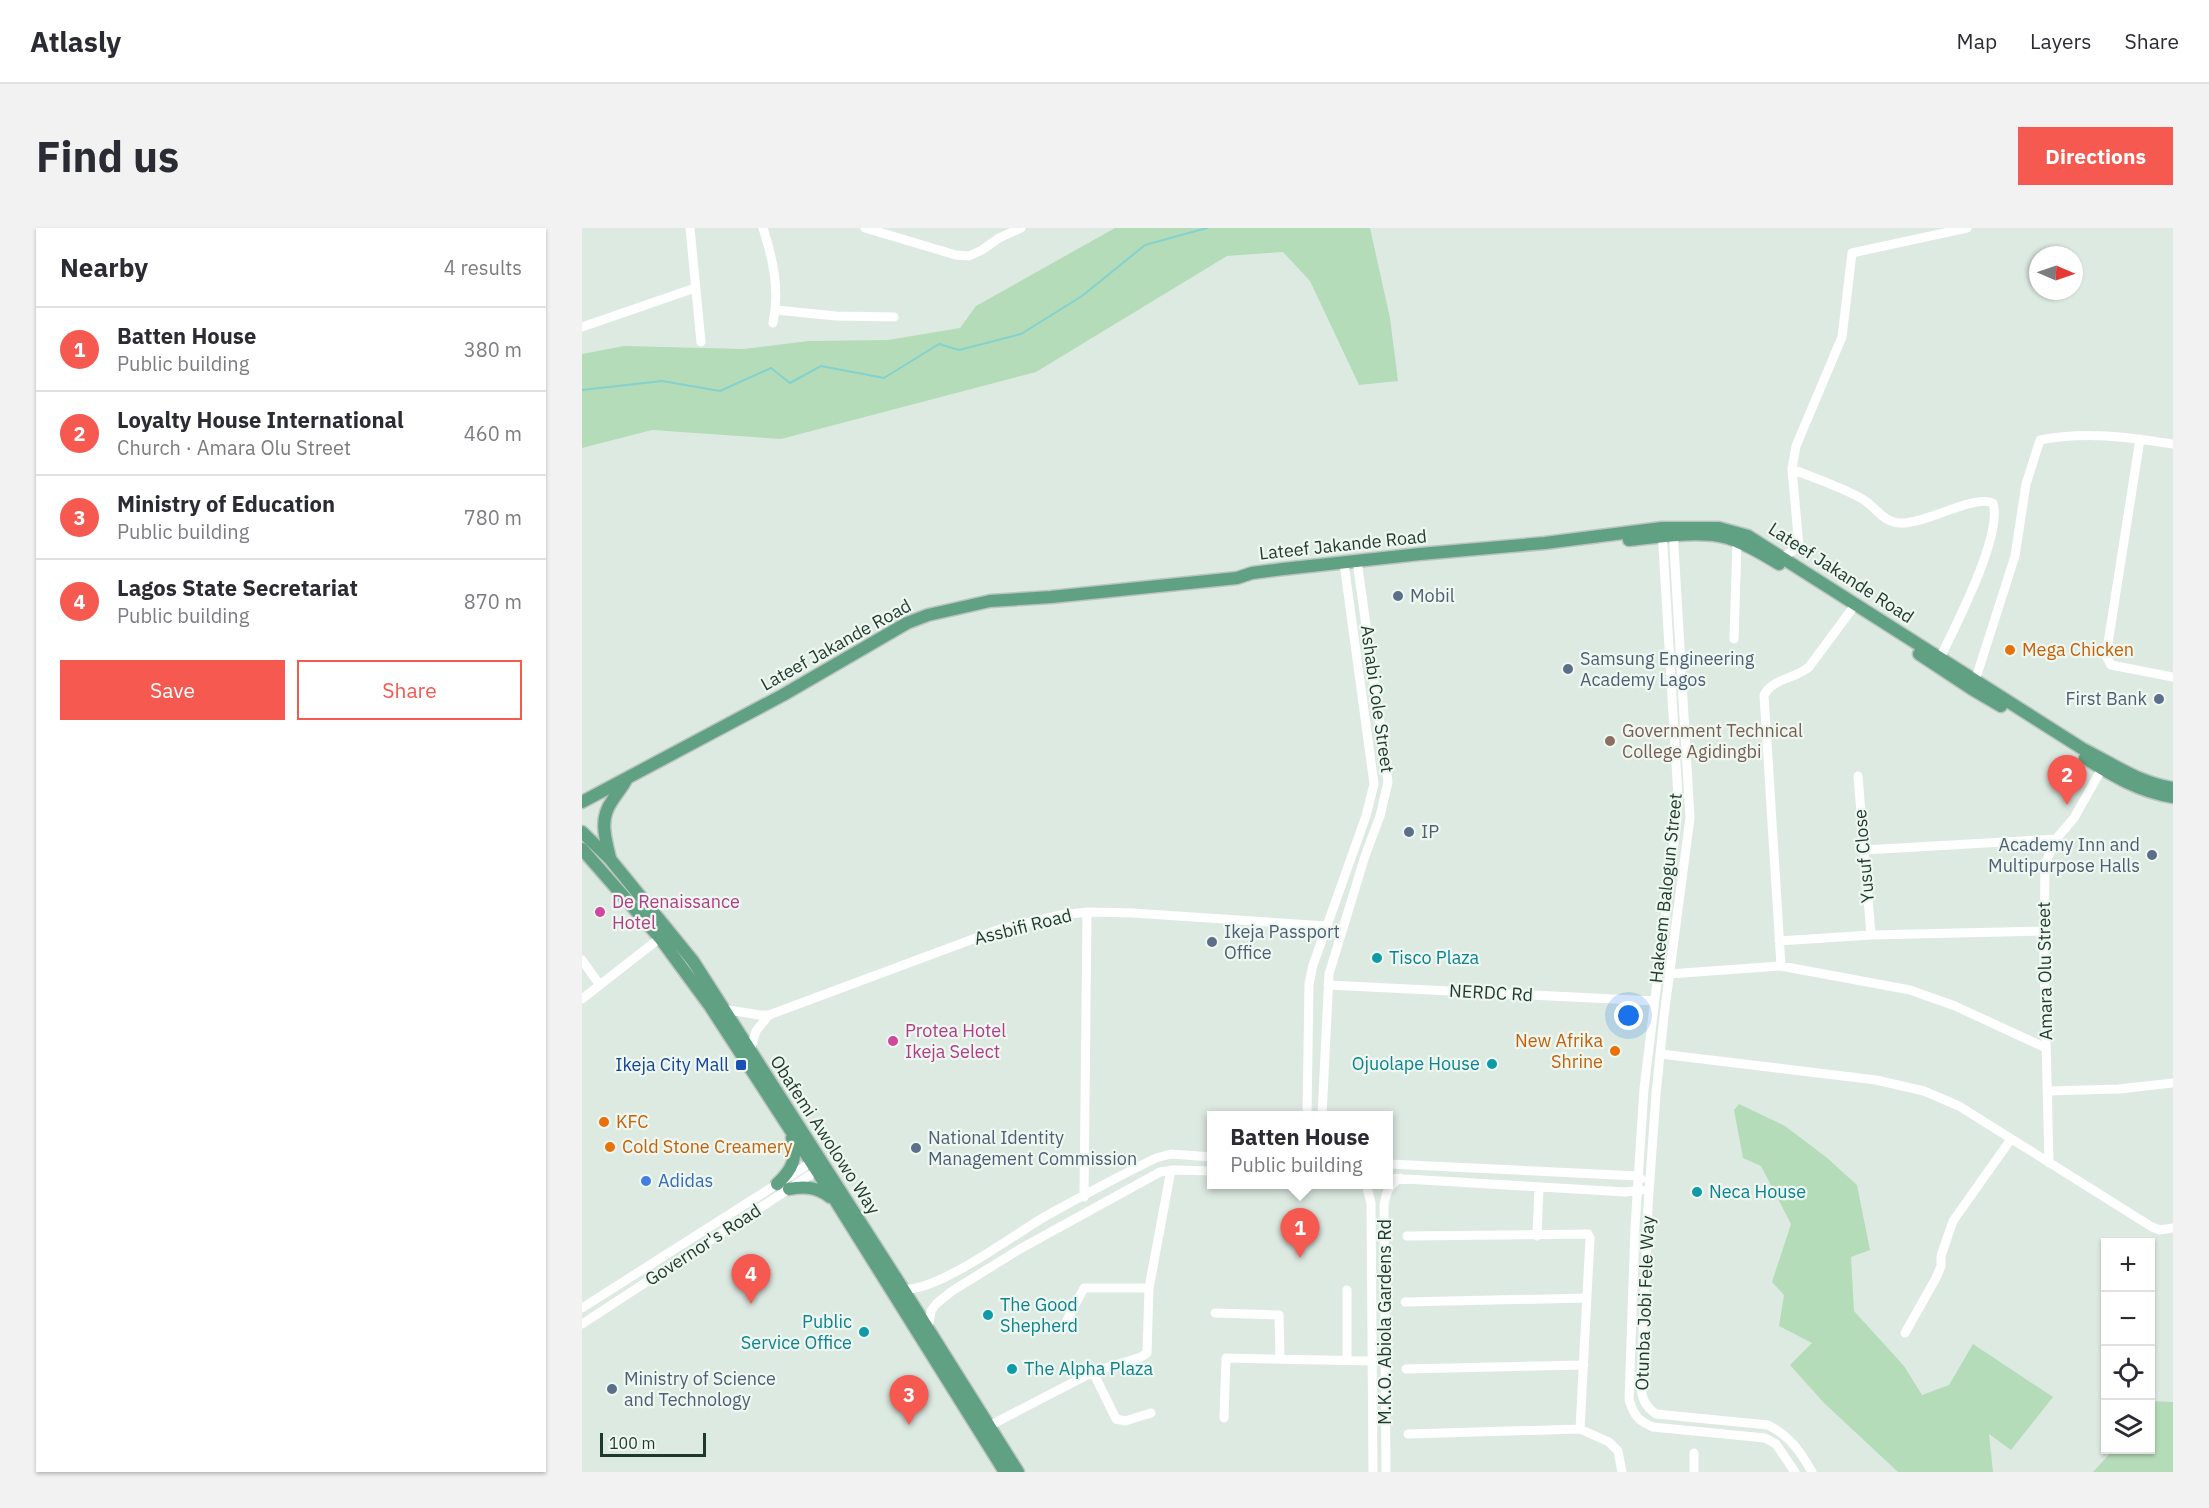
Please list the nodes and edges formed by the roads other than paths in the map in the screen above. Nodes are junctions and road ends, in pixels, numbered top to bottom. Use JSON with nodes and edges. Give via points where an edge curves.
{"nodes":[{"id":1,"x":690,"y":228,"type":"edge"},
{"id":2,"x":763,"y":228,"type":"edge"},
{"id":3,"x":865,"y":228,"type":"edge"},
{"id":4,"x":1021,"y":228,"type":"edge"},
{"id":5,"x":1967,"y":228,"type":"edge"},
{"id":6,"x":695,"y":288,"type":"junction"},
{"id":7,"x":776,"y":310,"type":"junction"},
{"id":8,"x":894,"y":317,"type":"dead end"},
{"id":9,"x":773,"y":323,"type":"dead end"},
{"id":10,"x":582,"y":327,"type":"edge"},
{"id":11,"x":701,"y":342,"type":"dead end"},
{"id":12,"x":2140,"y":439,"type":"junction"},
{"id":13,"x":2173,"y":444,"type":"edge"},
{"id":14,"x":1792,"y":469,"type":"junction"},
{"id":15,"x":1668,"y":532,"type":"junction"},
{"id":16,"x":1737,"y":542,"type":"junction"},
{"id":17,"x":1783,"y":557,"type":"junction"},
{"id":18,"x":1351,"y":565,"type":"junction"},
{"id":19,"x":1852,"y":609,"type":"junction"},
{"id":20,"x":1365,"y":611,"type":"junction"},
{"id":21,"x":1351,"y":613,"type":"junction"},
{"id":22,"x":1734,"y":639,"type":"dead end"},
{"id":23,"x":1669,"y":649,"type":"junction"},
{"id":24,"x":1680,"y":649,"type":"junction"},
{"id":25,"x":1940,"y":658,"type":"junction"},
{"id":26,"x":2173,"y":677,"type":"edge"},
{"id":27,"x":1975,"y":681,"type":"junction"},
{"id":28,"x":2104,"y":765,"type":"junction"},
{"id":29,"x":1858,"y":776,"type":"dead end"},
{"id":30,"x":627,"y":778,"type":"junction"},
{"id":31,"x":2172,"y":790,"type":"edge"},
{"id":32,"x":582,"y":794,"type":"edge"},
{"id":33,"x":597,"y":794,"type":"junction"},
{"id":34,"x":582,"y":802,"type":"edge"},
{"id":35,"x":582,"y":832,"type":"edge"},
{"id":36,"x":2056,"y":839,"type":"junction"},
{"id":37,"x":582,"y":849,"type":"edge"},
{"id":38,"x":1864,"y":850,"type":"junction"},
{"id":39,"x":610,"y":859,"type":"junction"},
{"id":40,"x":1667,"y":907,"type":"junction"},
{"id":41,"x":1678,"y":909,"type":"junction"},
{"id":42,"x":1087,"y":912,"type":"junction"},
{"id":43,"x":1326,"y":926,"type":"junction"},
{"id":44,"x":2045,"y":932,"type":"junction"},
{"id":45,"x":1871,"y":935,"type":"junction"},
{"id":46,"x":660,"y":938,"type":"junction"},
{"id":47,"x":1779,"y":942,"type":"junction"},
{"id":48,"x":582,"y":960,"type":"edge"},
{"id":49,"x":1781,"y":966,"type":"junction"},
{"id":50,"x":1669,"y":974,"type":"junction"},
{"id":51,"x":599,"y":984,"type":"junction"},
{"id":52,"x":1328,"y":985,"type":"junction"},
{"id":53,"x":582,"y":999,"type":"edge"},
{"id":54,"x":1654,"y":1001,"type":"junction"},
{"id":55,"x":723,"y":1009,"type":"junction"},
{"id":56,"x":769,"y":1015,"type":"junction"},
{"id":57,"x":2046,"y":1048,"type":"junction"},
{"id":58,"x":750,"y":1051,"type":"junction"},
{"id":59,"x":1661,"y":1054,"type":"junction"},
{"id":60,"x":2173,"y":1083,"type":"edge"},
{"id":61,"x":2047,"y":1091,"type":"junction"},
{"id":62,"x":1307,"y":1111,"type":"edge"},
{"id":63,"x":1322,"y":1111,"type":"edge"},
{"id":64,"x":789,"y":1128,"type":"junction"},
{"id":65,"x":2010,"y":1139,"type":"junction"},
{"id":66,"x":1207,"y":1157,"type":"edge"},
{"id":67,"x":2049,"y":1163,"type":"junction"},
{"id":68,"x":818,"y":1164,"type":"junction"},
{"id":69,"x":1393,"y":1164,"type":"edge"},
{"id":70,"x":1171,"y":1170,"type":"junction"},
{"id":71,"x":1207,"y":1171,"type":"edge"},
{"id":72,"x":1586,"y":1173,"type":"junction"},
{"id":73,"x":1638,"y":1176,"type":"junction"},
{"id":74,"x":1393,"y":1178,"type":"edge"},
{"id":75,"x":1400,"y":1178,"type":"junction"},
{"id":76,"x":1393,"y":1182,"type":"edge"},
{"id":77,"x":783,"y":1187,"type":"junction"},
{"id":78,"x":1539,"y":1187,"type":"junction"},
{"id":79,"x":1650,"y":1187,"type":"junction"},
{"id":80,"x":1367,"y":1189,"type":"edge"},
{"id":81,"x":1388,"y":1189,"type":"edge"},
{"id":82,"x":1585,"y":1190,"type":"junction"},
{"id":83,"x":1637,"y":1192,"type":"junction"},
{"id":84,"x":1084,"y":1197,"type":"junction"},
{"id":85,"x":835,"y":1201,"type":"junction"},
{"id":86,"x":2173,"y":1228,"type":"edge"},
{"id":87,"x":1407,"y":1236,"type":"dead end"},
{"id":88,"x":1537,"y":1236,"type":"junction"},
{"id":89,"x":963,"y":1268,"type":"junction"},
{"id":90,"x":970,"y":1280,"type":"junction"},
{"id":91,"x":1149,"y":1288,"type":"junction"},
{"id":92,"x":903,"y":1289,"type":"junction"},
{"id":93,"x":1347,"y":1290,"type":"dead end"},
{"id":94,"x":1587,"y":1298,"type":"junction"},
{"id":95,"x":1405,"y":1302,"type":"dead end"},
{"id":96,"x":582,"y":1308,"type":"edge"},
{"id":97,"x":1215,"y":1313,"type":"dead end"},
{"id":98,"x":1067,"y":1320,"type":"dead end"},
{"id":99,"x":582,"y":1324,"type":"edge"},
{"id":100,"x":928,"y":1329,"type":"junction"},
{"id":101,"x":1905,"y":1333,"type":"dead end"},
{"id":102,"x":1280,"y":1359,"type":"junction"},
{"id":103,"x":1347,"y":1360,"type":"junction"},
{"id":104,"x":1373,"y":1361,"type":"junction"},
{"id":105,"x":1584,"y":1365,"type":"junction"},
{"id":106,"x":1406,"y":1370,"type":"dead end"},
{"id":107,"x":1093,"y":1372,"type":"junction"},
{"id":108,"x":1151,"y":1413,"type":"dead end"},
{"id":109,"x":1224,"y":1418,"type":"dead end"},
{"id":110,"x":1722,"y":1420,"type":"junction"},
{"id":111,"x":989,"y":1426,"type":"junction"},
{"id":112,"x":1580,"y":1429,"type":"junction"},
{"id":113,"x":1408,"y":1434,"type":"dead end"},
{"id":114,"x":1722,"y":1434,"type":"junction"},
{"id":115,"x":1373,"y":1446,"type":"junction"},
{"id":116,"x":1386,"y":1446,"type":"junction"},
{"id":117,"x":1694,"y":1453,"type":"dead end"},
{"id":118,"x":1005,"y":1472,"type":"edge"},
{"id":119,"x":1018,"y":1472,"type":"edge"},
{"id":120,"x":1373,"y":1472,"type":"edge"},
{"id":121,"x":1386,"y":1472,"type":"edge"},
{"id":122,"x":1622,"y":1472,"type":"edge"},
{"id":123,"x":1694,"y":1472,"type":"edge"},
{"id":124,"x":1795,"y":1472,"type":"edge"},
{"id":125,"x":1812,"y":1472,"type":"edge"}],
"edges":[{"from":1,"to":6,"type":"street"},
{"from":2,"to":7,"type":"street","via":[[773,259]]},
{"from":3,"to":4,"type":"street","via":[[969,256]]},
{"from":5,"to":14,"type":"street","via":[[1852,253],[1842,337],[1796,446]]},
{"from":6,"to":10,"type":"street"},
{"from":6,"to":11,"type":"street"},
{"from":7,"to":8,"type":"street"},
{"from":7,"to":9,"type":"street"},
{"from":12,"to":13,"type":"street"},
{"from":12,"to":26,"type":"street","via":[[2106,656],[2111,665]]},
{"from":12,"to":27,"type":"street","via":[[2083,435],[2040,440],[2026,484],[2014,556]]},
{"from":14,"to":17,"type":"street","via":[[1799,543],[1796,551]]},
{"from":14,"to":25,"type":"street","via":[[1866,501],[1887,519],[1899,523],[1982,501],[1993,503],[1994,516],[1980,573]]},
{"from":15,"to":16,"type":"main road","name":"Lateef Jakande Road"},
{"from":15,"to":17,"type":"main road","name":"Lateef Jakande Road","via":[[1729,529]]},
{"from":15,"to":18,"type":"main road","name":"Lateef Jakande Road"},
{"from":15,"to":23,"type":"street","name":"Hakeem Balogun Street"},
{"from":15,"to":24,"type":"street","name":"Hakeem Balogun Street"},
{"from":16,"to":19,"type":"main road","name":"Lateef Jakande Road"},
{"from":16,"to":22,"type":"street"},
{"from":17,"to":25,"type":"main road","name":"Lateef Jakande Road"},
{"from":18,"to":20,"type":"street","name":"Ashabi Cole Street"},
{"from":18,"to":21,"type":"street","name":"Ashabi Cole Street"},
{"from":18,"to":30,"type":"main road","name":"Lateef Jakande Road","via":[[990,601],[928,615]]},
{"from":19,"to":28,"type":"main road","name":"Lateef Jakande Road","via":[[1972,689]]},
{"from":19,"to":47,"type":"street","via":[[1809,667],[1774,684],[1764,694]]},
{"from":20,"to":21,"type":"street"},
{"from":20,"to":52,"type":"street","name":"Ashabi Cole Street","via":[[1388,782],[1337,943]]},
{"from":21,"to":43,"type":"street","name":"Ashabi Cole Street","via":[[1374,784]]},
{"from":23,"to":24,"type":"street"},
{"from":23,"to":40,"type":"street","name":"Hakeem Balogun Street","via":[[1678,797]]},
{"from":24,"to":41,"type":"street","name":"Hakeem Balogun Street","via":[[1689,818]]},
{"from":25,"to":27,"type":"main road","name":"Lateef Jakande Road"},
{"from":27,"to":28,"type":"main road","name":"Lateef Jakande Road"},
{"from":28,"to":31,"type":"main road","name":"Lateef Jakande Road","via":[[2125,782],[2155,794]]},
{"from":28,"to":36,"type":"street","name":"Amara Olu Street","via":[[2074,818]]},
{"from":29,"to":38,"type":"street","name":"Yusuf Close"},
{"from":30,"to":33,"type":"main road","name":"Lateef Jakande Road"},
{"from":30,"to":39,"type":"main road","via":[[605,818]]},
{"from":32,"to":33,"type":"main road"},
{"from":33,"to":34,"type":"main road","name":"Lateef Jakande Road"},
{"from":35,"to":39,"type":"main road","name":"Obafemi Awolowo Way"},
{"from":36,"to":38,"type":"street"},
{"from":36,"to":44,"type":"street","name":"Amara Olu Street","via":[[2045,864]]},
{"from":37,"to":46,"type":"main road","name":"Obafemi Awolowo Way"},
{"from":38,"to":45,"type":"street","name":"Yusuf Close"},
{"from":39,"to":55,"type":"main road","name":"Obafemi Awolowo Way","via":[[693,961]]},
{"from":40,"to":41,"type":"street"},
{"from":40,"to":54,"type":"street","name":"Hakeem Balogun Street"},
{"from":41,"to":50,"type":"street","name":"Hakeem Balogun Street"},
{"from":42,"to":43,"type":"street","name":"Assbifi Road"},
{"from":42,"to":56,"type":"street","name":"Assbifi Road","via":[[994,931]]},
{"from":42,"to":84,"type":"street"},
{"from":43,"to":62,"type":"street","name":"Ashabi Cole Street","via":[[1309,984]]},
{"from":44,"to":45,"type":"street"},
{"from":44,"to":57,"type":"street","name":"Amara Olu Street"},
{"from":45,"to":47,"type":"street"},
{"from":46,"to":51,"type":"street"},
{"from":46,"to":64,"type":"main road","name":"Obafemi Awolowo Way","via":[[710,1006]]},
{"from":47,"to":49,"type":"street"},
{"from":48,"to":51,"type":"street"},
{"from":49,"to":50,"type":"street","name":"Hakeem Balogun Street"},
{"from":49,"to":57,"type":"street","name":"Hakeem Balogun Street","via":[[1910,990]]},
{"from":50,"to":59,"type":"street","name":"Hakeem Balogun Street"},
{"from":51,"to":53,"type":"street"},
{"from":52,"to":54,"type":"street","name":"NERDC Rd"},
{"from":52,"to":63,"type":"street","name":"Ashabi Cole Street"},
{"from":54,"to":73,"type":"street","name":"Hakeem Balogun Street"},
{"from":55,"to":56,"type":"street"},
{"from":55,"to":58,"type":"main road","name":"Obafemi Awolowo Way"},
{"from":56,"to":58,"type":"street","via":[[756,1031]]},
{"from":57,"to":61,"type":"street","name":"Amara Olu Street"},
{"from":58,"to":68,"type":"main road","name":"Obafemi Awolowo Way"},
{"from":59,"to":65,"type":"street","via":[[1904,1086],[1959,1106]]},
{"from":59,"to":79,"type":"street","name":"Hakeem Balogun Street"},
{"from":60,"to":61,"type":"street"},
{"from":61,"to":67,"type":"street","name":"Amara Olu Street"},
{"from":64,"to":68,"type":"main road","name":"Obafemi Awolowo Way"},
{"from":64,"to":77,"type":"main road","via":[[795,1159]]},
{"from":65,"to":67,"type":"street"},
{"from":65,"to":101,"type":"street","via":[[1953,1221],[1936,1278]]},
{"from":66,"to":84,"type":"street","via":[[1171,1154],[1156,1158]]},
{"from":67,"to":86,"type":"street","via":[[2152,1227]]},
{"from":68,"to":77,"type":"street","name":"Governor's Road"},
{"from":68,"to":85,"type":"main road","name":"Obafemi Awolowo Way"},
{"from":68,"to":92,"type":"main road","name":"Obafemi Awolowo Way"},
{"from":69,"to":72,"type":"street"},
{"from":70,"to":71,"type":"street"},
{"from":70,"to":90,"type":"street","via":[[1160,1172]]},
{"from":70,"to":91,"type":"street"},
{"from":72,"to":73,"type":"street"},
{"from":72,"to":82,"type":"street"},
{"from":73,"to":79,"type":"street"},
{"from":73,"to":83,"type":"street","name":"Hakeem Balogun Street"},
{"from":74,"to":75,"type":"street"},
{"from":75,"to":76,"type":"street","name":"M.K.O. Abiola Gardens Rd"},
{"from":75,"to":78,"type":"street"},
{"from":77,"to":85,"type":"main road","via":[[813,1188]]},
{"from":77,"to":96,"type":"street","name":"Governor's Road"},
{"from":77,"to":99,"type":"street","name":"Governor's Road"},
{"from":78,"to":82,"type":"street"},
{"from":78,"to":88,"type":"street"},
{"from":79,"to":83,"type":"street"},
{"from":79,"to":110,"type":"street","name":"Otunba Jobi Fele Way","via":[[1642,1398],[1656,1414]]},
{"from":80,"to":104,"type":"street","name":"M.K.O. Abiola Gardens Rd","via":[[1371,1203]]},
{"from":81,"to":116,"type":"street","name":"M.K.O. Abiola Gardens Rd","via":[[1384,1206]]},
{"from":82,"to":83,"type":"street"},
{"from":83,"to":114,"type":"street","name":"Otunba Jobi Fele Way","via":[[1629,1400],[1641,1422],[1653,1427]]},
{"from":84,"to":89,"type":"street"},
{"from":85,"to":118,"type":"main road","name":"Obafemi Awolowo Way"},
{"from":87,"to":88,"type":"street"},
{"from":88,"to":94,"type":"street","via":[[1588,1234]]},
{"from":89,"to":90,"type":"street"},
{"from":89,"to":92,"type":"street","via":[[925,1287]]},
{"from":90,"to":100,"type":"street","via":[[936,1304]]},
{"from":91,"to":98,"type":"street","via":[[1084,1288]]},
{"from":91,"to":107,"type":"street","via":[[1147,1353]]},
{"from":92,"to":100,"type":"main road","name":"Obafemi Awolowo Way"},
{"from":93,"to":103,"type":"street"},
{"from":94,"to":95,"type":"street"},
{"from":94,"to":105,"type":"street"},
{"from":97,"to":102,"type":"street","via":[[1279,1315]]},
{"from":100,"to":111,"type":"main road","name":"Obafemi Awolowo Way"},
{"from":102,"to":103,"type":"street"},
{"from":102,"to":109,"type":"street","via":[[1226,1358]]},
{"from":103,"to":104,"type":"street"},
{"from":104,"to":115,"type":"street","name":"M.K.O. Abiola Gardens Rd"},
{"from":105,"to":106,"type":"street"},
{"from":105,"to":112,"type":"street"},
{"from":107,"to":108,"type":"street","via":[[1116,1419],[1125,1421]]},
{"from":107,"to":111,"type":"street"},
{"from":110,"to":114,"type":"street"},
{"from":110,"to":125,"type":"street","name":"Otunba Jobi Fele Way","via":[[1759,1423],[1781,1431],[1796,1445]]},
{"from":111,"to":119,"type":"main road","name":"Obafemi Awolowo Way"},
{"from":112,"to":113,"type":"street"},
{"from":112,"to":122,"type":"street","via":[[1609,1442],[1618,1451]]},
{"from":114,"to":124,"type":"street","name":"Otunba Jobi Fele Way","via":[[1765,1438],[1776,1444]]},
{"from":115,"to":116,"type":"street"},
{"from":115,"to":120,"type":"street","name":"M.K.O. Abiola Gardens Rd"},
{"from":116,"to":121,"type":"street","name":"M.K.O. Abiola Gardens Rd"},
{"from":117,"to":123,"type":"street"}]}
